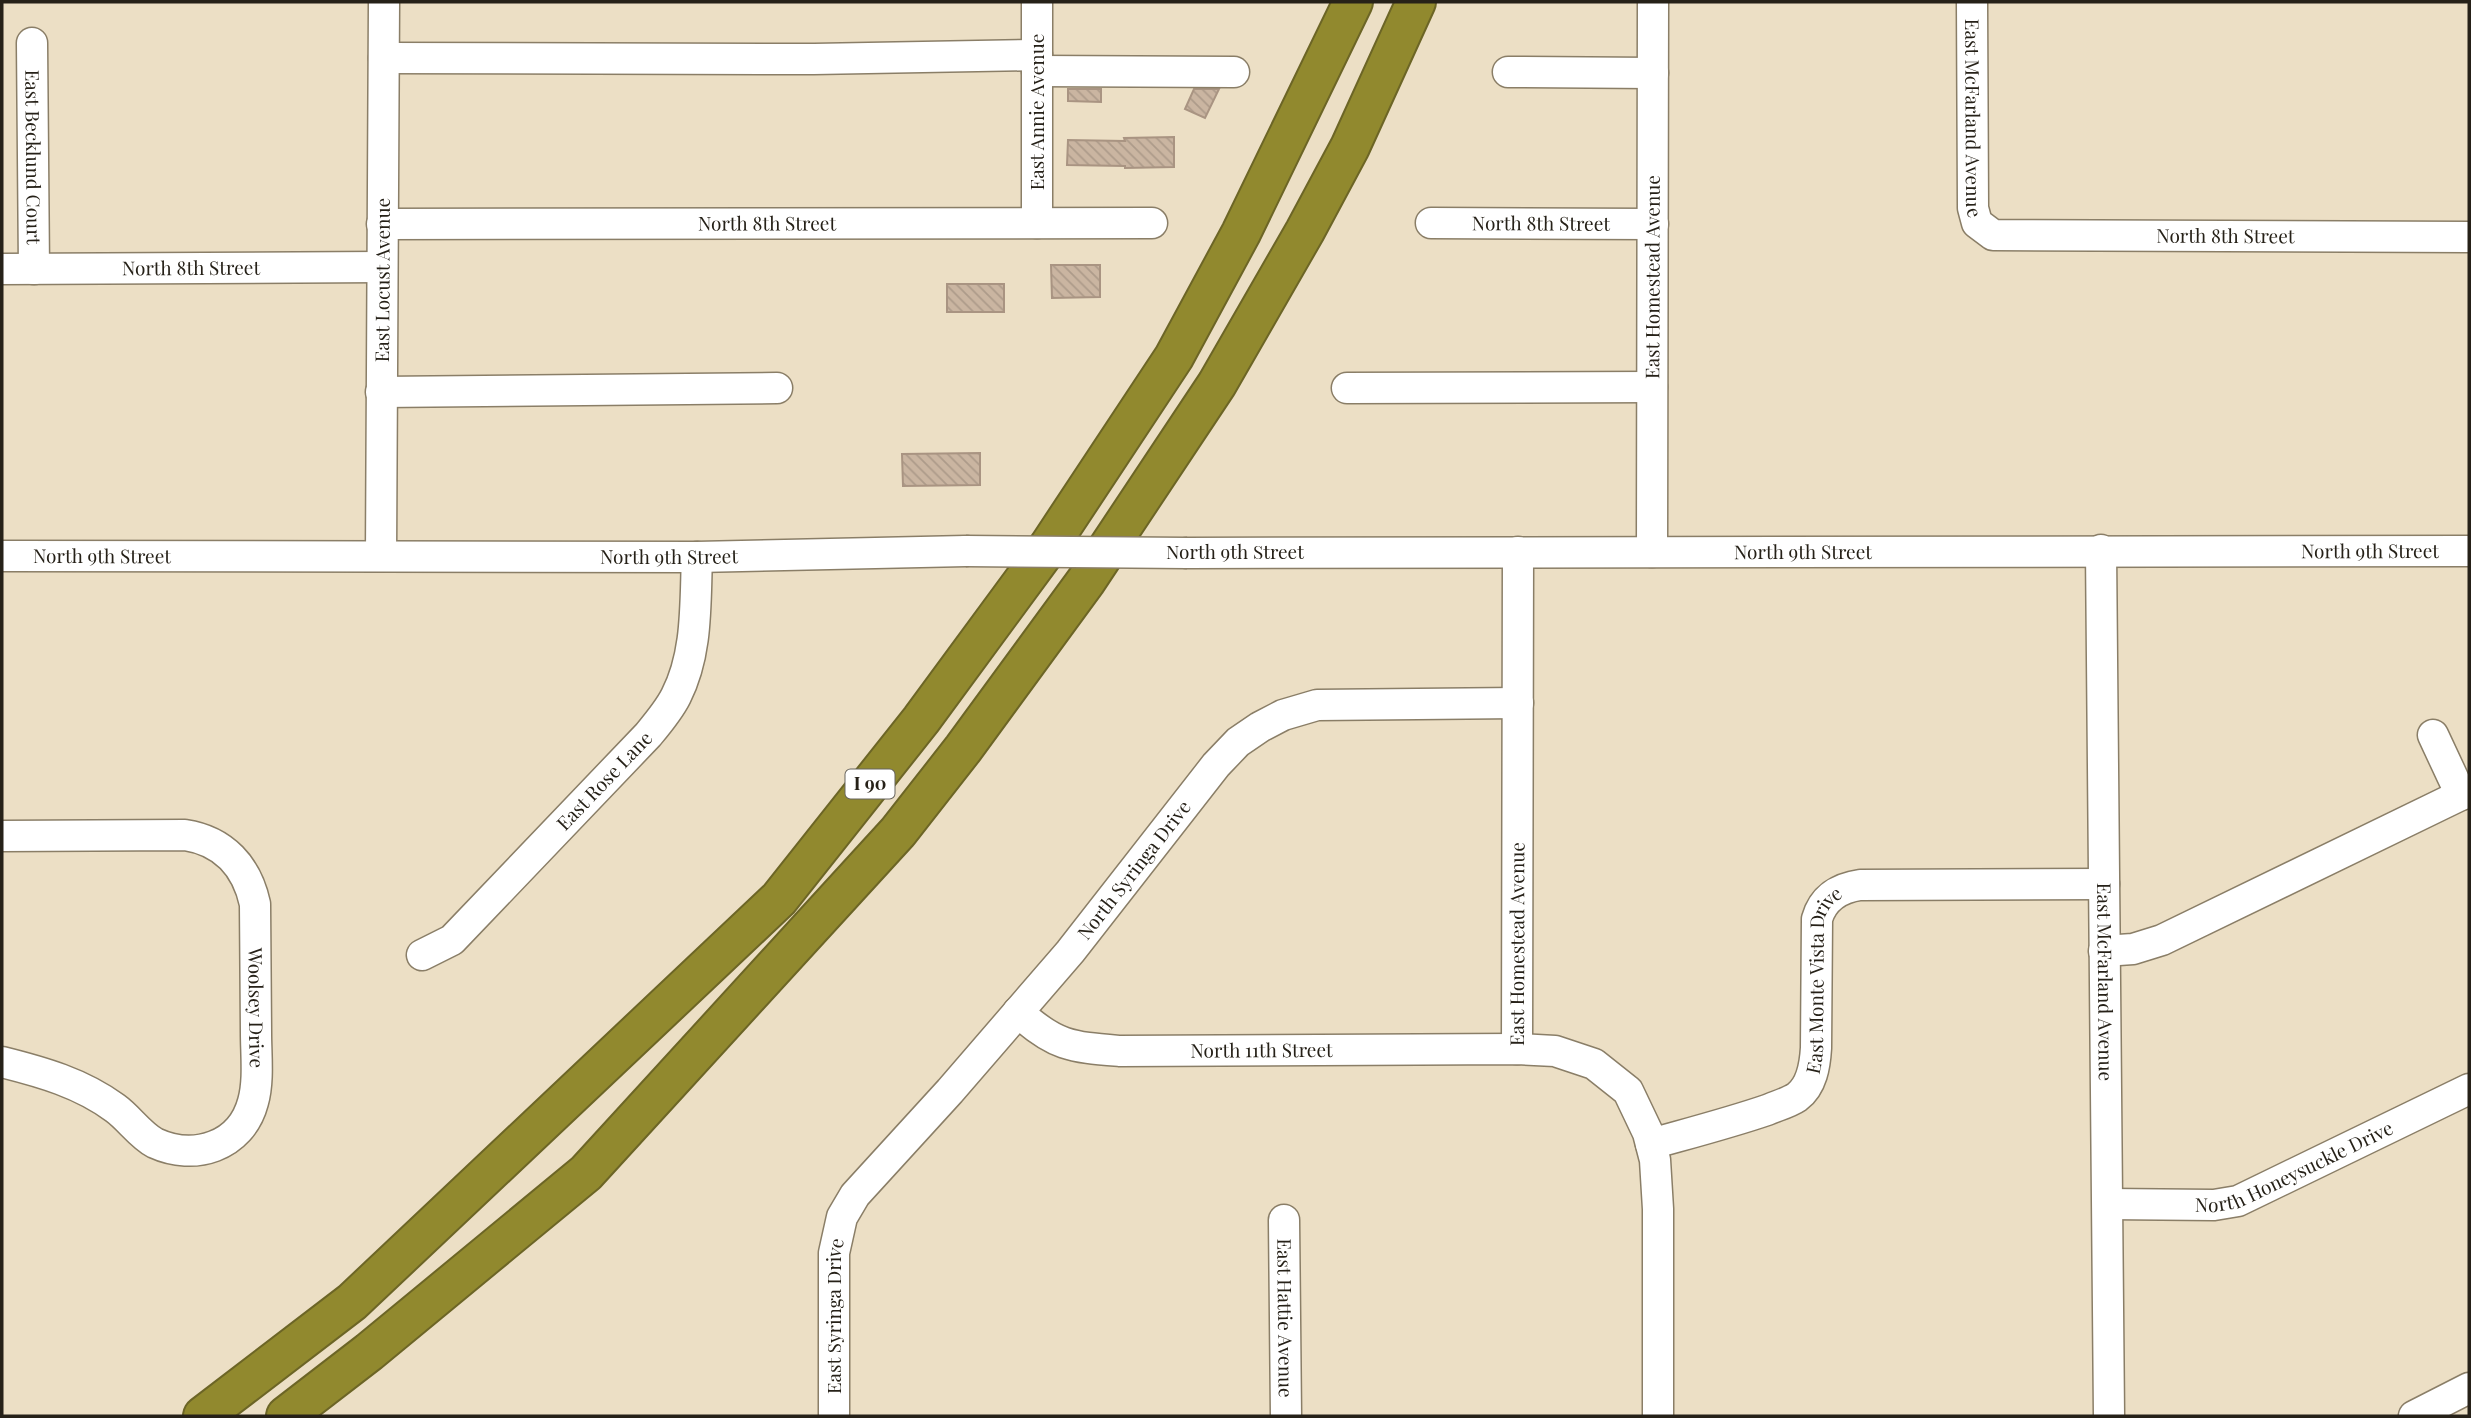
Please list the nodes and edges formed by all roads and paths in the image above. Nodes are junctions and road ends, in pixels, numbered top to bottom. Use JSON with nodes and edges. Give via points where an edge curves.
{"nodes":[{"id":1,"x":384,"y":2,"type":"edge"},
{"id":2,"x":1037,"y":2,"type":"edge"},
{"id":3,"x":1353,"y":2,"type":"edge"},
{"id":4,"x":1416,"y":2,"type":"edge"},
{"id":5,"x":1653,"y":2,"type":"edge"},
{"id":6,"x":1972,"y":2,"type":"edge"},
{"id":7,"x":32,"y":43,"type":"dead end"},
{"id":8,"x":384,"y":58,"type":"junction"},
{"id":9,"x":1037,"y":63,"type":"junction"},
{"id":10,"x":1234,"y":72,"type":"dead end"},
{"id":11,"x":1508,"y":72,"type":"dead end"},
{"id":12,"x":1653,"y":73,"type":"junction"},
{"id":13,"x":1037,"y":223,"type":"junction"},
{"id":14,"x":1152,"y":223,"type":"dead end"},
{"id":15,"x":1432,"y":223,"type":"dead end"},
{"id":16,"x":382,"y":224,"type":"junction"},
{"id":17,"x":1653,"y":224,"type":"junction"},
{"id":18,"x":1984,"y":231,"type":"joint"},
{"id":19,"x":2469,"y":237,"type":"edge"},
{"id":20,"x":382,"y":267,"type":"junction"},
{"id":21,"x":2,"y":269,"type":"edge"},
{"id":22,"x":34,"y":269,"type":"junction"},
{"id":23,"x":1652,"y":387,"type":"junction"},
{"id":24,"x":777,"y":388,"type":"dead end"},
{"id":25,"x":1347,"y":388,"type":"dead end"},
{"id":26,"x":381,"y":392,"type":"junction"},
{"id":27,"x":2101,"y":550,"type":"junction"},
{"id":28,"x":2469,"y":551,"type":"edge"},
{"id":29,"x":1518,"y":552,"type":"junction"},
{"id":30,"x":1652,"y":552,"type":"junction"},
{"id":31,"x":2,"y":556,"type":"edge"},
{"id":32,"x":381,"y":556,"type":"junction"},
{"id":33,"x":696,"y":557,"type":"junction"},
{"id":34,"x":1518,"y":704,"type":"junction"},
{"id":35,"x":2433,"y":735,"type":"dead end"},
{"id":36,"x":2465,"y":793,"type":"edge"},
{"id":37,"x":2,"y":836,"type":"edge"},
{"id":38,"x":2104,"y":884,"type":"junction"},
{"id":39,"x":2104,"y":951,"type":"junction"},
{"id":40,"x":422,"y":955,"type":"dead end"},
{"id":41,"x":1018,"y":1012,"type":"junction"},
{"id":42,"x":1517,"y":1049,"type":"junction"},
{"id":43,"x":2,"y":1062,"type":"edge"},
{"id":44,"x":2469,"y":1089,"type":"edge"},
{"id":45,"x":1651,"y":1144,"type":"junction"},
{"id":46,"x":2108,"y":1204,"type":"junction"},
{"id":47,"x":842,"y":1217,"type":"joint"},
{"id":48,"x":1284,"y":1220,"type":"dead end"},
{"id":49,"x":2469,"y":1388,"type":"edge"},
{"id":50,"x":203,"y":1416,"type":"edge"},
{"id":51,"x":286,"y":1416,"type":"edge"},
{"id":52,"x":834,"y":1416,"type":"edge"},
{"id":53,"x":1286,"y":1416,"type":"edge"},
{"id":54,"x":1658,"y":1416,"type":"edge"},
{"id":55,"x":2109,"y":1416,"type":"edge"},
{"id":56,"x":2414,"y":1416,"type":"edge"}],
"edges":[{"from":1,"to":8,"type":"street","name":"East Locust Avenue"},
{"from":2,"to":9,"type":"street","name":"East Annie Avenue"},
{"from":3,"to":50,"type":"highway","number":"I 90","via":[[1241,233],[1174,357],[1049,546],[779,899],[352,1302]]},
{"from":4,"to":51,"type":"highway","number":"I 90","via":[[1350,147],[1217,384],[1087,581],[898,832],[586,1173]]},
{"from":5,"to":12,"type":"street","name":"East Homestead Avenue"},
{"from":6,"to":18,"type":"street","name":"East McFarland Avenue","via":[[1973,208]]},
{"from":7,"to":22,"type":"street","name":"East Becklund Court"},
{"from":8,"to":9,"type":"street"},
{"from":8,"to":16,"type":"street","name":"East Locust Avenue"},
{"from":9,"to":10,"type":"street"},
{"from":9,"to":13,"type":"street","name":"East Annie Avenue"},
{"from":11,"to":12,"type":"street"},
{"from":12,"to":17,"type":"street","name":"East Homestead Avenue"},
{"from":13,"to":14,"type":"street","name":"North 8th Street"},
{"from":13,"to":16,"type":"street","name":"North 8th Street"},
{"from":15,"to":17,"type":"street","name":"North 8th Street"},
{"from":16,"to":20,"type":"street","name":"East Locust Avenue"},
{"from":17,"to":23,"type":"street","name":"East Homestead Avenue"},
{"from":18,"to":19,"type":"street","name":"North 8th Street","via":[[2010,237]]},
{"from":20,"to":22,"type":"street","name":"North 8th Street"},
{"from":20,"to":26,"type":"street","name":"East Locust Avenue"},
{"from":21,"to":22,"type":"street","name":"North 8th Street"},
{"from":23,"to":25,"type":"street"},
{"from":23,"to":30,"type":"street","name":"East Homestead Avenue"},
{"from":24,"to":26,"type":"street"},
{"from":26,"to":32,"type":"street","name":"East Locust Avenue"},
{"from":27,"to":28,"type":"street","name":"North 9th Street"},
{"from":27,"to":30,"type":"street","name":"North 9th Street"},
{"from":27,"to":38,"type":"street","name":"East McFarland Avenue"},
{"from":29,"to":30,"type":"street","name":"North 9th Street"},
{"from":29,"to":33,"type":"street","name":"North 9th Street","bridge":true,"via":[[966,551]]},
{"from":29,"to":34,"type":"street","name":"East Homestead Avenue"},
{"from":31,"to":32,"type":"street","name":"North 9th Street"},
{"from":32,"to":33,"type":"street","name":"North 9th Street"},
{"from":33,"to":40,"type":"street","name":"East Rose Lane","via":[[690,660],[669,709],[485,908],[452,940]]},
{"from":34,"to":41,"type":"street","name":"North Syringa Drive","via":[[1317,705],[1260,727],[1216,765]]},
{"from":34,"to":42,"type":"street","name":"East Homestead Avenue"},
{"from":35,"to":36,"type":"street"},
{"from":36,"to":39,"type":"street","via":[[2162,940]]},
{"from":37,"to":43,"type":"street","name":"Woolsey Drive","via":[[185,835],[214,844],[233,858],[247,878],[255,904],[254,1100],[247,1120],[226,1140],[209,1150],[179,1151],[152,1141],[115,1108],[82,1087]]},
{"from":38,"to":39,"type":"street","name":"East McFarland Avenue"},
{"from":38,"to":45,"type":"street","name":"East Monte Vista Drive","via":[[1860,885],[1835,892],[1817,919],[1816,1048],[1807,1086],[1789,1101]]},
{"from":39,"to":46,"type":"street","name":"East McFarland Avenue"},
{"from":41,"to":42,"type":"street","name":"North 11th Street","via":[[1063,1044],[1120,1051]]},
{"from":41,"to":47,"type":"street","name":"North Syringa Drive","via":[[873,1174]]},
{"from":42,"to":45,"type":"street","name":"East Homestead Avenue","via":[[1555,1051],[1594,1063],[1628,1091]]},
{"from":44,"to":46,"type":"street","name":"North Honeysuckle Drive","via":[[2238,1200],[2214,1205]]},
{"from":45,"to":54,"type":"street","name":"East Homestead Avenue","via":[[1658,1209]]},
{"from":46,"to":55,"type":"street","name":"East McFarland Avenue"},
{"from":47,"to":52,"type":"street","name":"East Syringa Drive","via":[[834,1253]]},
{"from":48,"to":53,"type":"street","name":"East Hattie Avenue"},
{"from":49,"to":56,"type":"street"}]}
